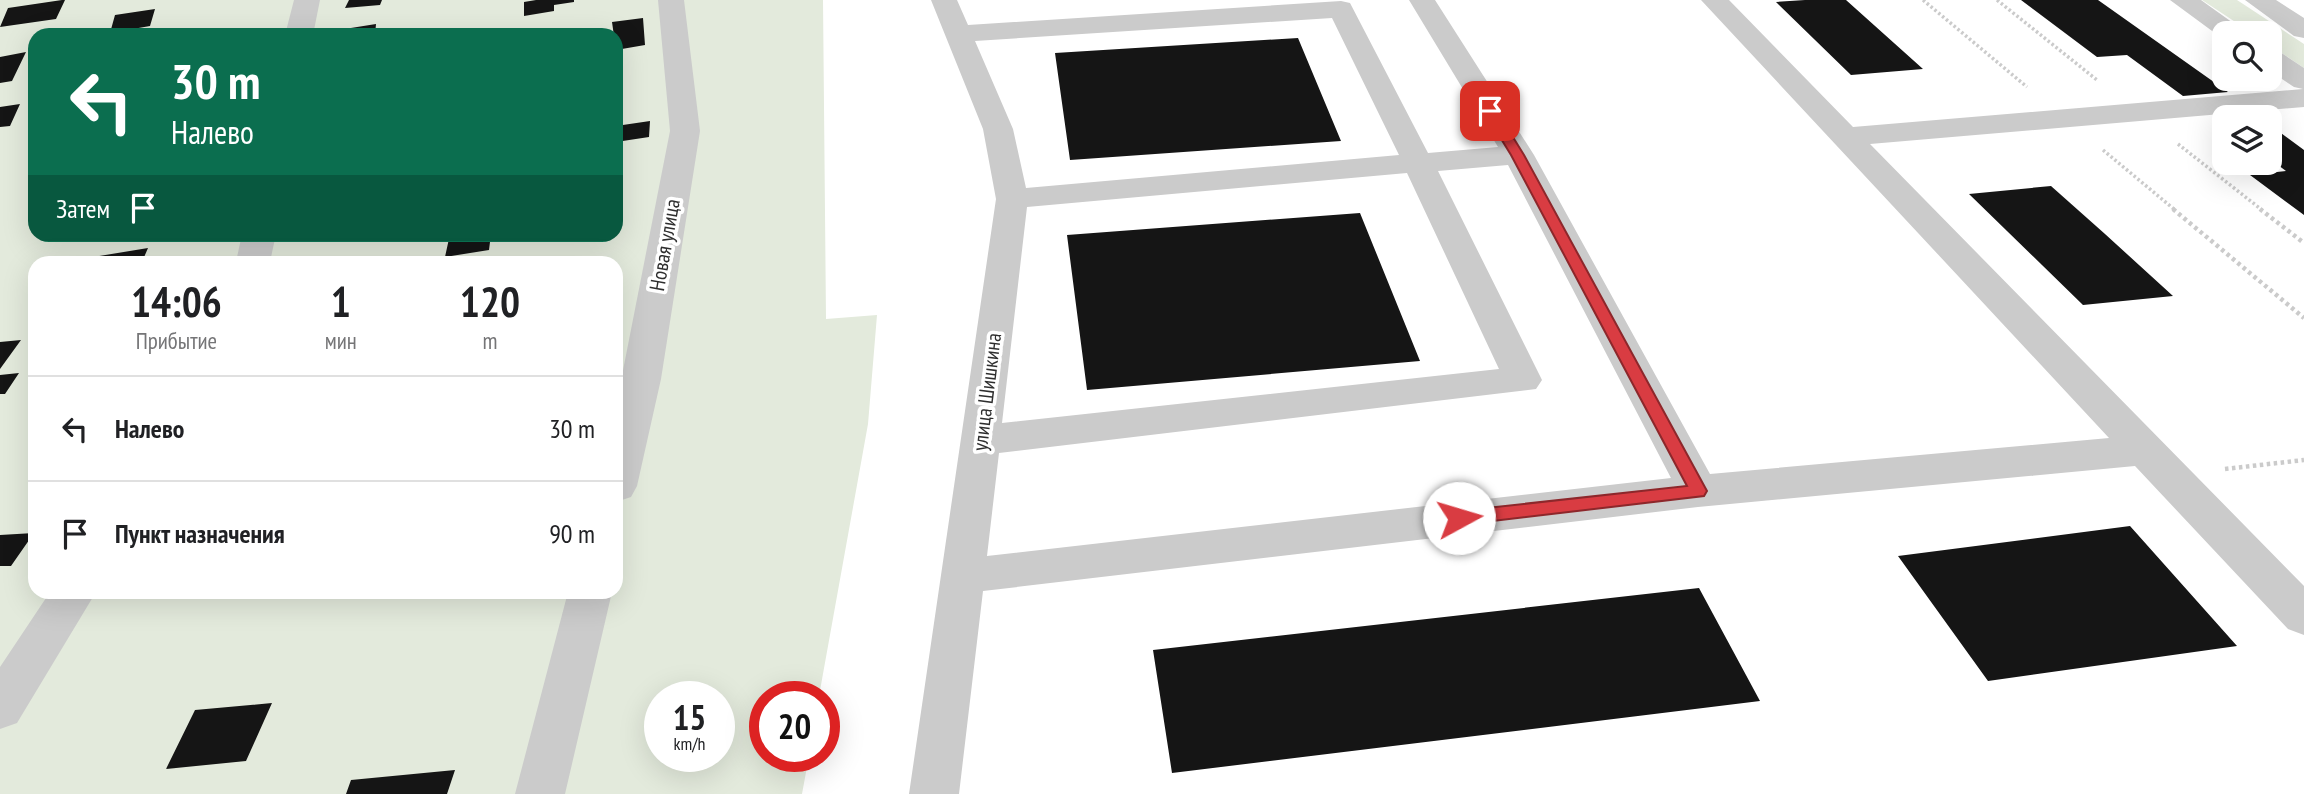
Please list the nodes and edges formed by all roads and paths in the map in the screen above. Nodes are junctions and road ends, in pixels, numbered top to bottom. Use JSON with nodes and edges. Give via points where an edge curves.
{"nodes":[{"id":1,"x":307,"y":0,"type":"edge"},
{"id":2,"x":671,"y":0,"type":"edge"},
{"id":3,"x":944,"y":0,"type":"edge"},
{"id":4,"x":1015,"y":0,"type":"edge"},
{"id":5,"x":1422,"y":0,"type":"edge"},
{"id":6,"x":1714,"y":0,"type":"edge"},
{"id":7,"x":1923,"y":0,"type":"edge"},
{"id":8,"x":2183,"y":0,"type":"edge"},
{"id":9,"x":2258,"y":0,"type":"edge"},
{"id":10,"x":2215,"y":21,"type":"edge"},
{"id":11,"x":301,"y":28,"type":"edge"},
{"id":12,"x":1018,"y":30,"type":"junction"},
{"id":13,"x":2304,"y":30,"type":"edge"},
{"id":14,"x":961,"y":34,"type":"junction"},
{"id":15,"x":2282,"y":66,"type":"edge"},
{"id":16,"x":2304,"y":81,"type":"edge"},
{"id":17,"x":2304,"y":98,"type":"edge"},
{"id":18,"x":2064,"y":118,"type":"junction"},
{"id":19,"x":1843,"y":136,"type":"junction"},
{"id":20,"x":1518,"y":155,"type":"junction"},
{"id":21,"x":1418,"y":163,"type":"junction"},
{"id":22,"x":1012,"y":199,"type":"junction"},
{"id":23,"x":2304,"y":318,"type":"edge"},
{"id":24,"x":981,"y":440,"type":"junction"},
{"id":25,"x":2143,"y":450,"type":"junction"},
{"id":26,"x":623,"y":457,"type":"edge"},
{"id":27,"x":2304,"y":460,"type":"edge"},
{"id":28,"x":2221,"y":470,"type":"dead end"},
{"id":29,"x":1698,"y":491,"type":"junction"},
{"id":30,"x":963,"y":576,"type":"junction"},
{"id":31,"x":70,"y":599,"type":"edge"},
{"id":32,"x":588,"y":599,"type":"edge"},
{"id":33,"x":2304,"y":616,"type":"edge"},
{"id":34,"x":0,"y":708,"type":"edge"},
{"id":35,"x":540,"y":794,"type":"edge"},
{"id":36,"x":934,"y":794,"type":"edge"}],
"edges":[{"from":1,"to":11,"type":"street"},
{"from":2,"to":26,"type":"street","name":"Новая улица","via":[[685,131],[642,379]]},
{"from":3,"to":14,"type":"street","name":"улица Шишкина"},
{"from":4,"to":12,"type":"street"},
{"from":5,"to":20,"type":"street"},
{"from":6,"to":19,"type":"street"},
{"from":7,"to":18,"type":"path"},
{"from":8,"to":10,"type":"street"},
{"from":9,"to":13,"type":"street"},
{"from":12,"to":14,"type":"street"},
{"from":12,"to":21,"type":"street","via":[[1341,9]]},
{"from":14,"to":22,"type":"street","name":"улица Шишкина","via":[[998,130]]},
{"from":15,"to":16,"type":"street"},
{"from":17,"to":18,"type":"street"},
{"from":18,"to":19,"type":"street"},
{"from":18,"to":23,"type":"path"},
{"from":19,"to":25,"type":"street"},
{"from":20,"to":21,"type":"street"},
{"from":20,"to":29,"type":"street"},
{"from":21,"to":22,"type":"street"},
{"from":21,"to":24,"type":"street","via":[[1523,380]]},
{"from":22,"to":24,"type":"street","name":"улица Шишкина"},
{"from":24,"to":30,"type":"street","name":"улица Шишкина"},
{"from":25,"to":29,"type":"street"},
{"from":25,"to":33,"type":"street"},
{"from":27,"to":28,"type":"path"},
{"from":29,"to":30,"type":"street"},
{"from":30,"to":36,"type":"street","name":"улица Шишкина"},
{"from":31,"to":34,"type":"street"},
{"from":32,"to":35,"type":"street"}]}
